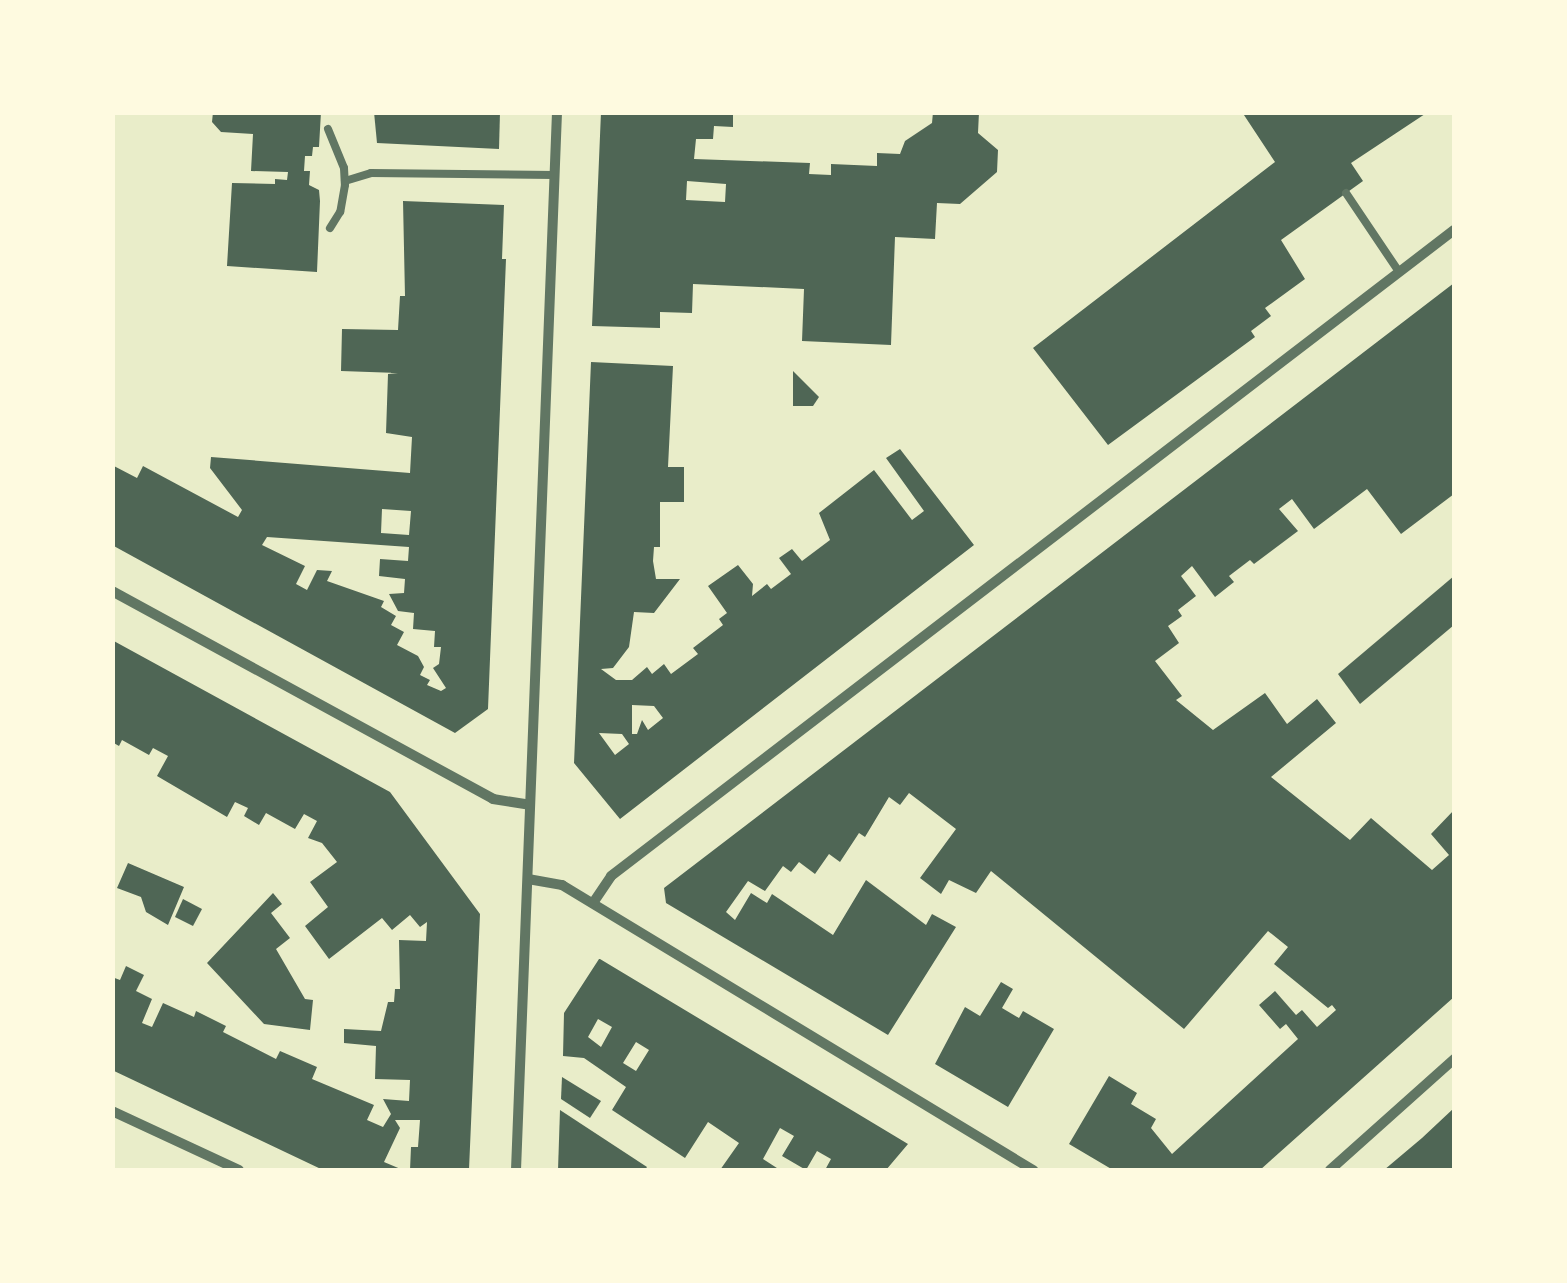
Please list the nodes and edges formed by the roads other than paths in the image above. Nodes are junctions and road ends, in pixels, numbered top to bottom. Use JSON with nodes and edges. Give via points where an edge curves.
{"nodes":[{"id":1,"x":557,"y":112,"type":"edge"},
{"id":2,"x":328,"y":129,"type":"dead end"},
{"id":3,"x":554,"y":176,"type":"junction"},
{"id":4,"x":345,"y":181,"type":"junction"},
{"id":5,"x":1346,"y":193,"type":"dead end"},
{"id":6,"x":330,"y":228,"type":"dead end"},
{"id":7,"x":1454,"y":230,"type":"edge"},
{"id":8,"x":1400,"y":272,"type":"junction"},
{"id":9,"x":112,"y":591,"type":"edge"},
{"id":10,"x":530,"y":805,"type":"junction"},
{"id":11,"x":528,"y":879,"type":"junction"},
{"id":12,"x":594,"y":903,"type":"junction"},
{"id":13,"x":1454,"y":1059,"type":"edge"},
{"id":14,"x":112,"y":1111,"type":"edge"},
{"id":15,"x":239,"y":1170,"type":"edge"},
{"id":16,"x":516,"y":1170,"type":"edge"},
{"id":17,"x":1034,"y":1170,"type":"edge"},
{"id":18,"x":1330,"y":1170,"type":"edge"}],
"edges":[{"from":1,"to":3,"type":"street"},
{"from":2,"to":4,"type":"lane"},
{"from":3,"to":4,"type":"lane","via":[[371,173]]},
{"from":3,"to":10,"type":"street"},
{"from":4,"to":6,"type":"lane"},
{"from":5,"to":8,"type":"lane"},
{"from":7,"to":8,"type":"street"},
{"from":8,"to":12,"type":"street","via":[[610,876]]},
{"from":9,"to":10,"type":"street","via":[[493,799]]},
{"from":10,"to":11,"type":"street"},
{"from":11,"to":12,"type":"street","via":[[562,885]]},
{"from":11,"to":16,"type":"street"},
{"from":12,"to":17,"type":"street"},
{"from":13,"to":18,"type":"street"},
{"from":14,"to":15,"type":"street"}]}
